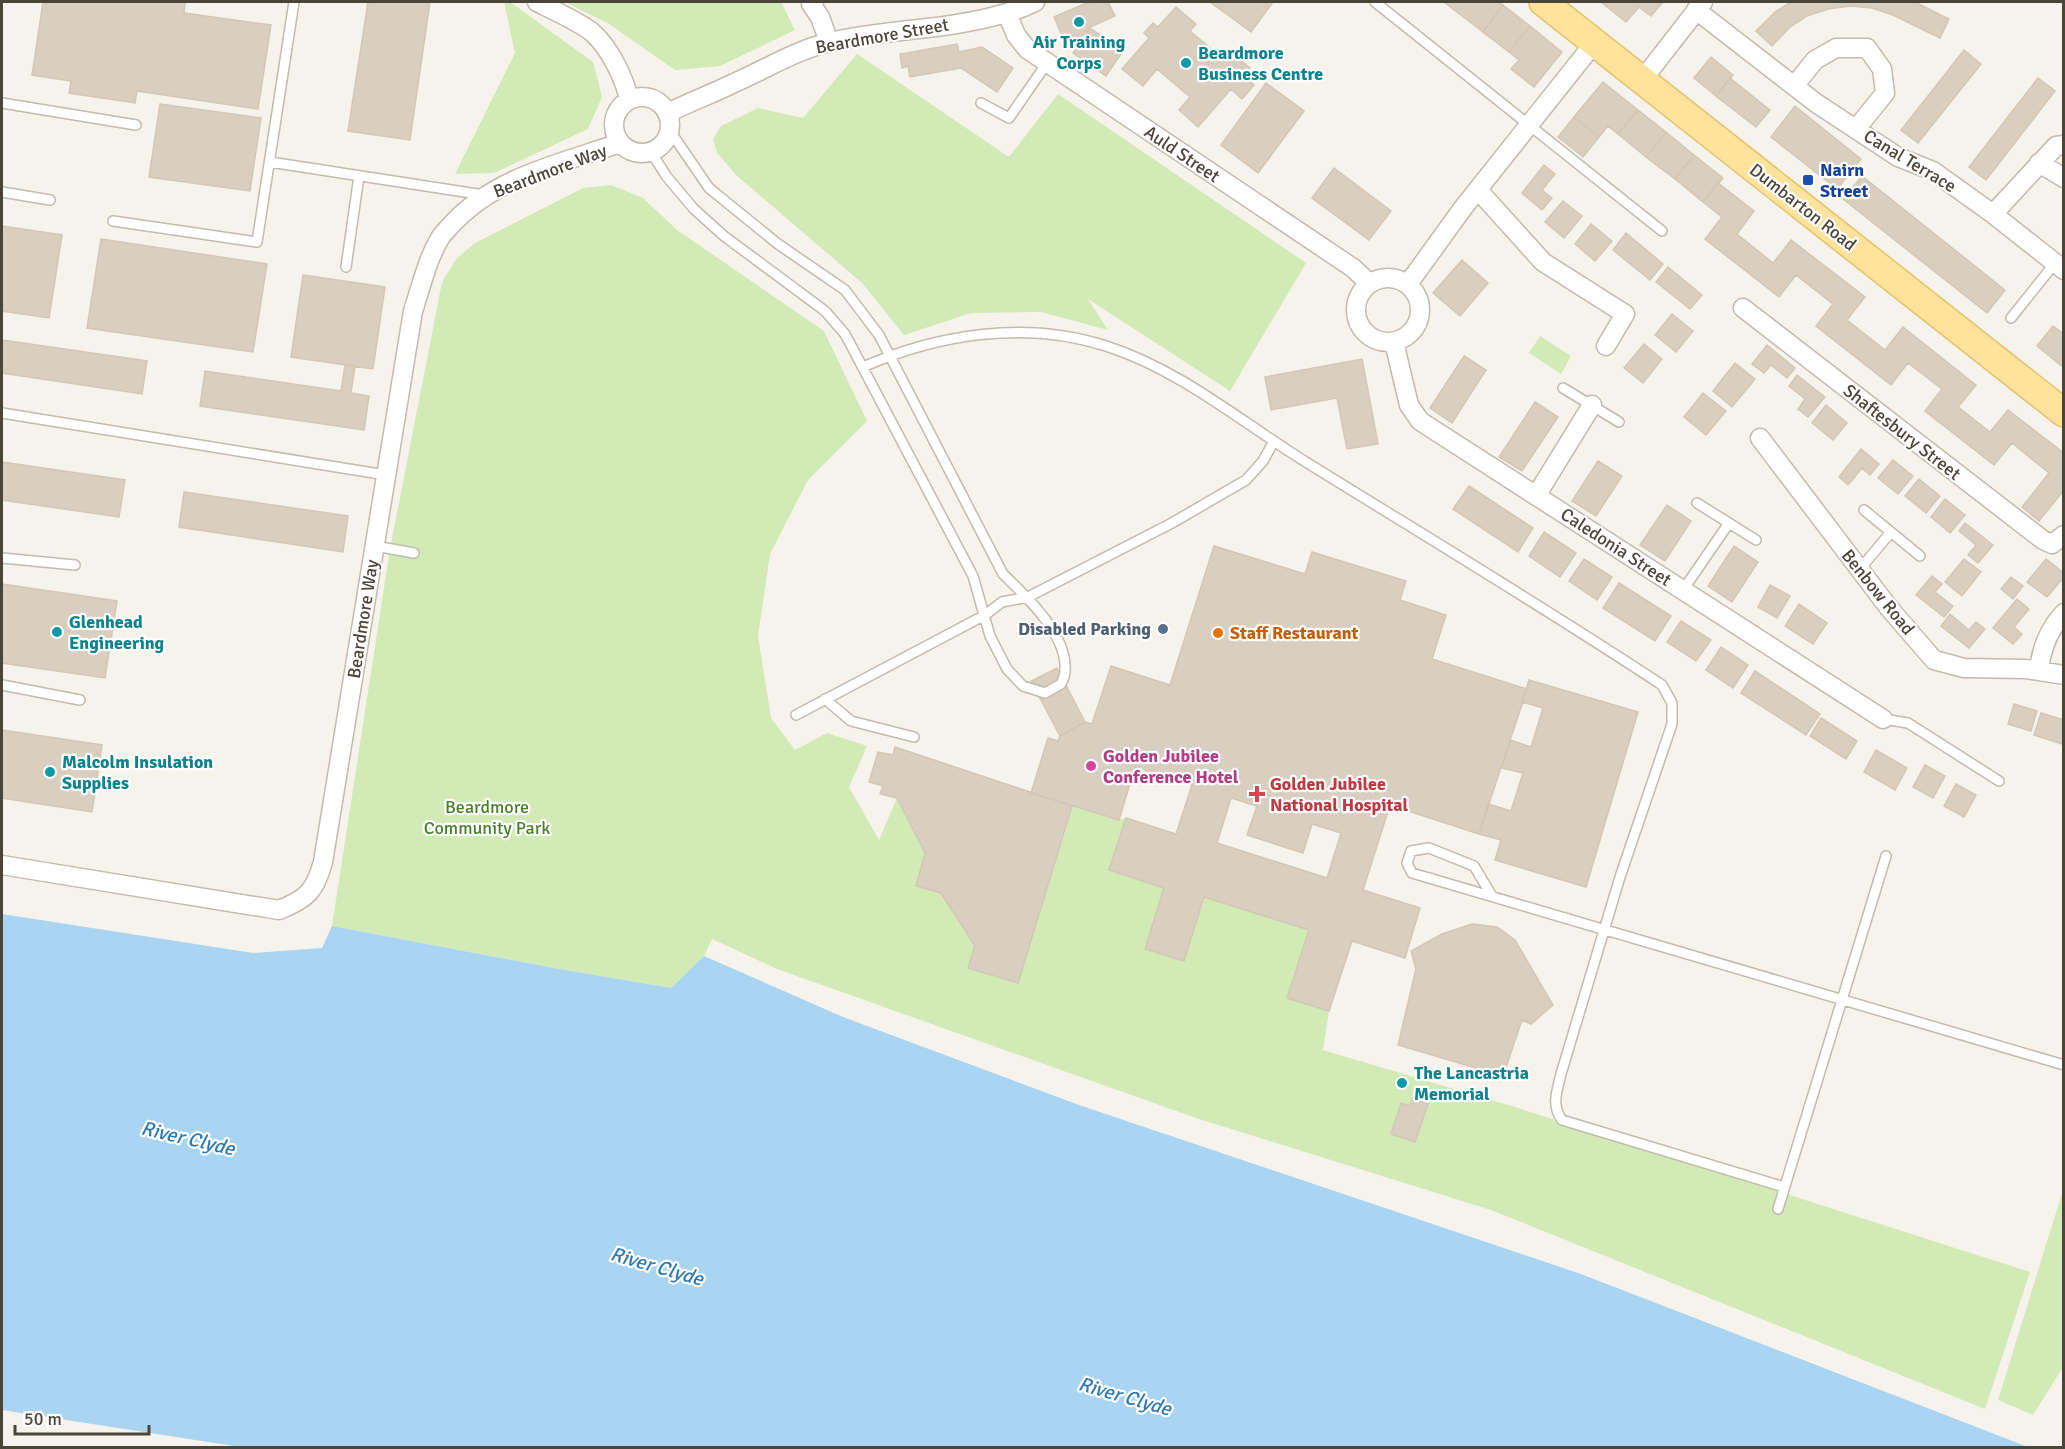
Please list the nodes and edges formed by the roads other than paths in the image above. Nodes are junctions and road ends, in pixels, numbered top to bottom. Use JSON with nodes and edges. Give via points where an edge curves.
{"nodes":[{"id":1,"x":294,"y":2,"type":"edge"},
{"id":2,"x":537,"y":2,"type":"edge"},
{"id":3,"x":811,"y":2,"type":"edge"},
{"id":4,"x":1035,"y":2,"type":"edge"},
{"id":5,"x":1375,"y":2,"type":"edge"},
{"id":6,"x":1543,"y":2,"type":"edge"},
{"id":7,"x":1699,"y":6,"type":"edge"},
{"id":8,"x":1007,"y":13,"type":"junction"},
{"id":9,"x":829,"y":42,"type":"junction"},
{"id":10,"x":1595,"y":42,"type":"junction"},
{"id":11,"x":1047,"y":63,"type":"junction"},
{"id":12,"x":1642,"y":80,"type":"junction"},
{"id":13,"x":1794,"y":86,"type":"junction"},
{"id":14,"x":629,"y":100,"type":"junction"},
{"id":15,"x":2,"y":103,"type":"edge"},
{"id":16,"x":981,"y":103,"type":"dead end"},
{"id":17,"x":669,"y":122,"type":"junction"},
{"id":18,"x":1530,"y":124,"type":"junction"},
{"id":19,"x":136,"y":125,"type":"dead end"},
{"id":20,"x":1856,"y":129,"type":"junction"},
{"id":21,"x":620,"y":143,"type":"junction"},
{"id":22,"x":2064,"y":145,"type":"edge"},
{"id":23,"x":651,"y":152,"type":"junction"},
{"id":24,"x":270,"y":162,"type":"junction"},
{"id":25,"x":2039,"y":163,"type":"junction"},
{"id":26,"x":359,"y":176,"type":"junction"},
{"id":27,"x":2064,"y":178,"type":"edge"},
{"id":28,"x":1478,"y":190,"type":"junction"},
{"id":29,"x":2,"y":192,"type":"edge"},
{"id":30,"x":486,"y":196,"type":"junction"},
{"id":31,"x":50,"y":200,"type":"dead end"},
{"id":32,"x":1993,"y":214,"type":"junction"},
{"id":33,"x":113,"y":221,"type":"dead end"},
{"id":34,"x":1662,"y":231,"type":"dead end"},
{"id":35,"x":2059,"y":266,"type":"edge"},
{"id":36,"x":346,"y":267,"type":"dead end"},
{"id":37,"x":1370,"y":283,"type":"junction"},
{"id":38,"x":1408,"y":284,"type":"junction"},
{"id":39,"x":1743,"y":308,"type":"dead end"},
{"id":40,"x":2011,"y":318,"type":"dead end"},
{"id":41,"x":1394,"y":342,"type":"junction"},
{"id":42,"x":1606,"y":346,"type":"dead end"},
{"id":43,"x":890,"y":355,"type":"junction"},
{"id":44,"x":863,"y":367,"type":"junction"},
{"id":45,"x":1563,"y":388,"type":"dead end"},
{"id":46,"x":1592,"y":405,"type":"junction"},
{"id":47,"x":2,"y":413,"type":"edge"},
{"id":48,"x":2064,"y":413,"type":"edge"},
{"id":49,"x":1619,"y":422,"type":"dead end"},
{"id":50,"x":1760,"y":438,"type":"dead end"},
{"id":51,"x":1274,"y":441,"type":"junction"},
{"id":52,"x":386,"y":475,"type":"junction"},
{"id":53,"x":1536,"y":496,"type":"junction"},
{"id":54,"x":1697,"y":503,"type":"dead end"},
{"id":55,"x":1863,"y":510,"type":"dead end"},
{"id":56,"x":1729,"y":523,"type":"junction"},
{"id":57,"x":1891,"y":532,"type":"junction"},
{"id":58,"x":2062,"y":538,"type":"edge"},
{"id":59,"x":1756,"y":540,"type":"dead end"},
{"id":60,"x":375,"y":546,"type":"junction"},
{"id":61,"x":414,"y":553,"type":"dead end"},
{"id":62,"x":1920,"y":556,"type":"dead end"},
{"id":63,"x":2,"y":558,"type":"edge"},
{"id":64,"x":75,"y":565,"type":"dead end"},
{"id":65,"x":1860,"y":569,"type":"junction"},
{"id":66,"x":1683,"y":590,"type":"junction"},
{"id":67,"x":1028,"y":597,"type":"junction"},
{"id":68,"x":2064,"y":613,"type":"edge"},
{"id":69,"x":985,"y":615,"type":"junction"},
{"id":70,"x":2039,"y":671,"type":"junction"},
{"id":71,"x":2064,"y":675,"type":"edge"},
{"id":72,"x":2,"y":685,"type":"edge"},
{"id":73,"x":825,"y":699,"type":"junction"},
{"id":74,"x":80,"y":700,"type":"dead end"},
{"id":75,"x":795,"y":715,"type":"dead end"},
{"id":76,"x":1882,"y":719,"type":"joint"},
{"id":77,"x":914,"y":737,"type":"dead end"},
{"id":78,"x":1999,"y":781,"type":"dead end"},
{"id":79,"x":1886,"y":856,"type":"dead end"},
{"id":80,"x":2,"y":865,"type":"edge"},
{"id":81,"x":1492,"y":896,"type":"junction"},
{"id":82,"x":1604,"y":928,"type":"junction"},
{"id":83,"x":1842,"y":1001,"type":"junction"},
{"id":84,"x":2064,"y":1065,"type":"edge"},
{"id":85,"x":1784,"y":1187,"type":"junction"},
{"id":86,"x":1778,"y":1209,"type":"dead end"}],
"edges":[{"from":1,"to":24,"type":"lane"},
{"from":2,"to":14,"type":"street","via":[[594,33],[614,62]]},
{"from":3,"to":9,"type":"street"},
{"from":4,"to":8,"type":"street","name":"Beardmore Street"},
{"from":5,"to":18,"type":"lane"},
{"from":6,"to":10,"type":"main road","name":"Dumbarton Road"},
{"from":7,"to":12,"type":"street"},
{"from":7,"to":13,"type":"street","name":"Canal Terrace"},
{"from":8,"to":9,"type":"street","name":"Beardmore Street"},
{"from":8,"to":11,"type":"street","name":"Auld Street","via":[[1027,49]]},
{"from":9,"to":17,"type":"street","name":"Beardmore Street","via":[[754,73]]},
{"from":10,"to":12,"type":"main road","name":"Dumbarton Road"},
{"from":10,"to":18,"type":"street"},
{"from":11,"to":16,"type":"lane","via":[[1009,118]]},
{"from":11,"to":37,"type":"street","name":"Auld Street"},
{"from":12,"to":48,"type":"main road","name":"Dumbarton Road"},
{"from":13,"to":20,"type":"street","name":"Canal Terrace"},
{"from":13,"to":20,"type":"street","name":"Canal Terrace","via":[[1815,60],[1836,48],[1867,48],[1882,69],[1885,93]]},
{"from":14,"to":17,"type":"street","via":[[655,100]]},
{"from":14,"to":21,"type":"street","via":[[614,119],[615,136]]},
{"from":15,"to":19,"type":"lane"},
{"from":17,"to":23,"type":"street","via":[[666,140]]},
{"from":17,"to":43,"type":"lane","via":[[710,188],[778,244],[845,290]]},
{"from":18,"to":28,"type":"street"},
{"from":18,"to":34,"type":"lane"},
{"from":20,"to":32,"type":"street","name":"Canal Terrace","via":[[1898,157],[1933,171]]},
{"from":21,"to":23,"type":"street","via":[[634,153]]},
{"from":21,"to":30,"type":"street","name":"Beardmore Way","via":[[535,172]]},
{"from":22,"to":25,"type":"street","via":[[2056,146]]},
{"from":23,"to":44,"type":"lane","via":[[667,177],[702,216],[825,311],[845,334]]},
{"from":24,"to":26,"type":"lane"},
{"from":24,"to":33,"type":"lane","via":[[257,242]]},
{"from":25,"to":27,"type":"street"},
{"from":25,"to":32,"type":"street"},
{"from":26,"to":30,"type":"lane"},
{"from":26,"to":36,"type":"lane"},
{"from":28,"to":38,"type":"street"},
{"from":28,"to":42,"type":"street","via":[[1543,262],[1626,314]]},
{"from":29,"to":31,"type":"lane"},
{"from":30,"to":52,"type":"street","name":"Beardmore Way","via":[[467,208],[441,237],[427,267],[413,311]]},
{"from":32,"to":35,"type":"street","name":"Canal Terrace"},
{"from":35,"to":40,"type":"lane"},
{"from":37,"to":38,"type":"street","via":[[1389,278]]},
{"from":37,"to":41,"type":"street","via":[[1357,301],[1358,322],[1372,338]]},
{"from":38,"to":41,"type":"street","via":[[1419,302],[1418,323],[1404,338]]},
{"from":39,"to":58,"type":"street","name":"Shaftesbury Street","via":[[2043,540],[2052,544]]},
{"from":41,"to":53,"type":"street","name":"Caledonia Street","via":[[1408,405],[1420,421]]},
{"from":43,"to":44,"type":"lane"},
{"from":43,"to":51,"type":"lane","via":[[971,335],[1012,331],[1104,345],[1150,363]]},
{"from":43,"to":67,"type":"lane","via":[[1003,574]]},
{"from":44,"to":69,"type":"lane","via":[[973,576]]},
{"from":45,"to":46,"type":"lane"},
{"from":46,"to":49,"type":"lane"},
{"from":46,"to":53,"type":"street"},
{"from":47,"to":52,"type":"lane"},
{"from":50,"to":65,"type":"street","name":"Benbow Road"},
{"from":51,"to":67,"type":"lane","via":[[1246,480]]},
{"from":51,"to":82,"type":"lane","via":[[1662,686],[1672,703],[1672,724]]},
{"from":52,"to":60,"type":"street","name":"Beardmore Way"},
{"from":53,"to":66,"type":"street","name":"Caledonia Street"},
{"from":54,"to":56,"type":"lane"},
{"from":55,"to":57,"type":"lane"},
{"from":56,"to":59,"type":"lane"},
{"from":56,"to":66,"type":"lane"},
{"from":57,"to":62,"type":"lane"},
{"from":57,"to":65,"type":"lane"},
{"from":60,"to":61,"type":"lane"},
{"from":60,"to":80,"type":"street","name":"Beardmore Way","via":[[324,862],[318,881],[300,902],[279,910]]},
{"from":63,"to":64,"type":"lane"},
{"from":65,"to":70,"type":"street","name":"Benbow Road","via":[[1934,660],[1964,668]]},
{"from":66,"to":76,"type":"street","name":"Caledonia Street"},
{"from":67,"to":69,"type":"lane","via":[[1002,602]]},
{"from":67,"to":69,"type":"lane","via":[[1048,621],[1064,654],[1061,684],[1045,693],[1023,686],[1007,669],[990,636]]},
{"from":68,"to":70,"type":"street","via":[[2052,626]]},
{"from":69,"to":73,"type":"lane"},
{"from":70,"to":71,"type":"street","name":"Benbow Road"},
{"from":72,"to":74,"type":"lane"},
{"from":73,"to":75,"type":"lane"},
{"from":73,"to":77,"type":"lane","via":[[851,721]]},
{"from":76,"to":78,"type":"lane","via":[[1908,723]]},
{"from":79,"to":83,"type":"lane"},
{"from":81,"to":81,"type":"lane","via":[[1412,873],[1407,863],[1411,851],[1429,848],[1474,866]]},
{"from":81,"to":82,"type":"lane"},
{"from":82,"to":83,"type":"lane"},
{"from":82,"to":85,"type":"lane","via":[[1561,1074],[1557,1113],[1562,1120]]},
{"from":83,"to":84,"type":"lane"},
{"from":83,"to":85,"type":"lane"},
{"from":85,"to":86,"type":"lane"}]}
